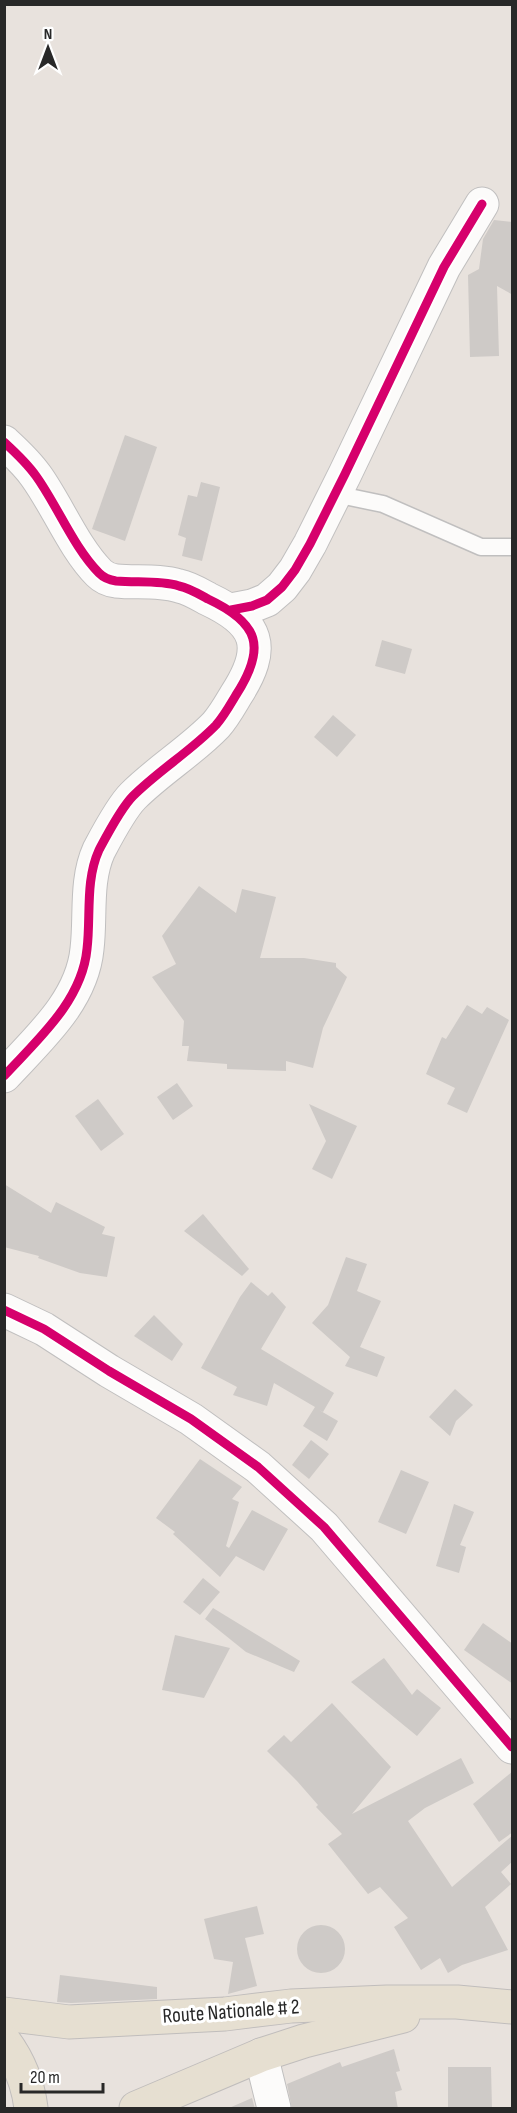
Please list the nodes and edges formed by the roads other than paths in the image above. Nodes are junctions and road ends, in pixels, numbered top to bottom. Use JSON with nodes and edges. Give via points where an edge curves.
{"nodes":[{"id":1,"x":482,"y":204,"type":"dead end"},
{"id":2,"x":4,"y":442,"type":"edge"},
{"id":3,"x":335,"y":494,"type":"junction"},
{"id":4,"x":513,"y":547,"type":"edge"},
{"id":5,"x":231,"y":610,"type":"junction"},
{"id":6,"x":4,"y":1076,"type":"edge"},
{"id":7,"x":4,"y":1310,"type":"edge"},
{"id":8,"x":513,"y":1747,"type":"edge"},
{"id":9,"x":457,"y":2002,"type":"junction"},
{"id":10,"x":513,"y":2007,"type":"edge"},
{"id":11,"x":4,"y":2014,"type":"edge"},
{"id":12,"x":4,"y":2041,"type":"edge"},
{"id":13,"x":261,"y":2055,"type":"junction"},
{"id":14,"x":30,"y":2109,"type":"edge"},
{"id":15,"x":136,"y":2109,"type":"edge"},
{"id":16,"x":274,"y":2109,"type":"edge"}],
"edges":[{"from":1,"to":3,"type":"street","via":[[444,267]]},
{"from":2,"to":5,"type":"street","via":[[37,476],[100,575],[116,581],[179,586]]},
{"from":3,"to":4,"type":"lane","via":[[383,504],[481,547]]},
{"from":3,"to":5,"type":"street","via":[[310,544],[282,587],[267,600]]},
{"from":5,"to":6,"type":"street","via":[[254,638],[252,666],[245,681],[217,724],[132,797],[120,815],[99,851],[91,879],[82,977],[52,1023]]},
{"from":7,"to":8,"type":"street","via":[[44,1329],[191,1419],[258,1467],[324,1527]]},
{"from":9,"to":10,"type":"main road","name":"Route Nationale # 2"},
{"from":9,"to":11,"type":"main road","name":"Route Nationale # 2","via":[[291,2006],[225,2014],[69,2022]]},
{"from":9,"to":13,"type":"main road","name":"Route Nationale # 2"},
{"from":12,"to":14,"type":"main road","via":[[14,2054],[29,2091]]},
{"from":13,"to":15,"type":"main road","name":"Route Nationale # 2"},
{"from":13,"to":16,"type":"street"}]}
